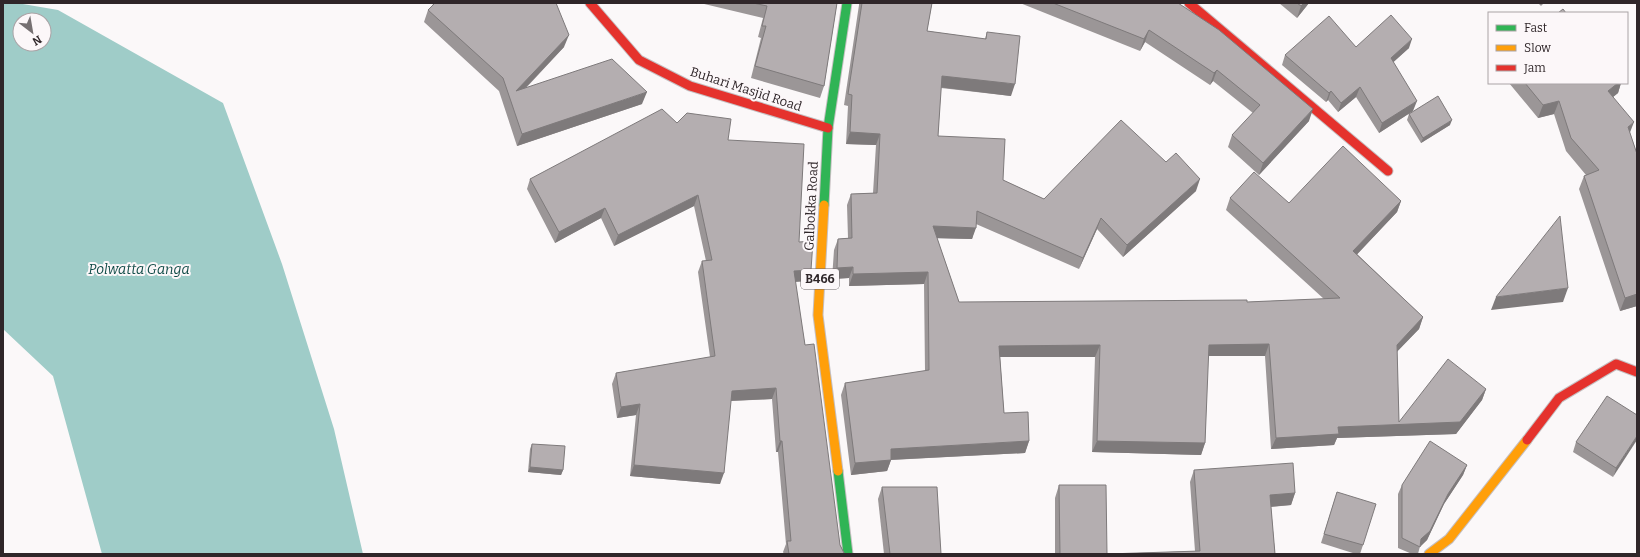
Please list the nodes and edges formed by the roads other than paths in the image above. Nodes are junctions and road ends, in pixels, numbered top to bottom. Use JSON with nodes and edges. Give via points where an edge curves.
{"nodes":[{"id":1,"x":590,"y":3,"type":"edge"},
{"id":2,"x":847,"y":3,"type":"edge"},
{"id":3,"x":1190,"y":3,"type":"edge"},
{"id":4,"x":828,"y":128,"type":"junction"},
{"id":5,"x":1388,"y":171,"type":"dead end"},
{"id":6,"x":1637,"y":372,"type":"edge"},
{"id":7,"x":848,"y":554,"type":"edge"},
{"id":8,"x":1430,"y":554,"type":"edge"}],
"edges":[{"from":1,"to":4,"type":"main road","name":"Buhari Masjid Road","via":[[639,60],[690,86]]},
{"from":2,"to":4,"type":"main road","name":"Galbokka Road","number":"B466"},
{"from":3,"to":5,"type":"main road"},
{"from":4,"to":7,"type":"main road","name":"Galbokka Road","number":"B466","via":[[818,315]]},
{"from":6,"to":8,"type":"main road","via":[[1616,364],[1559,398],[1449,539]]}]}
